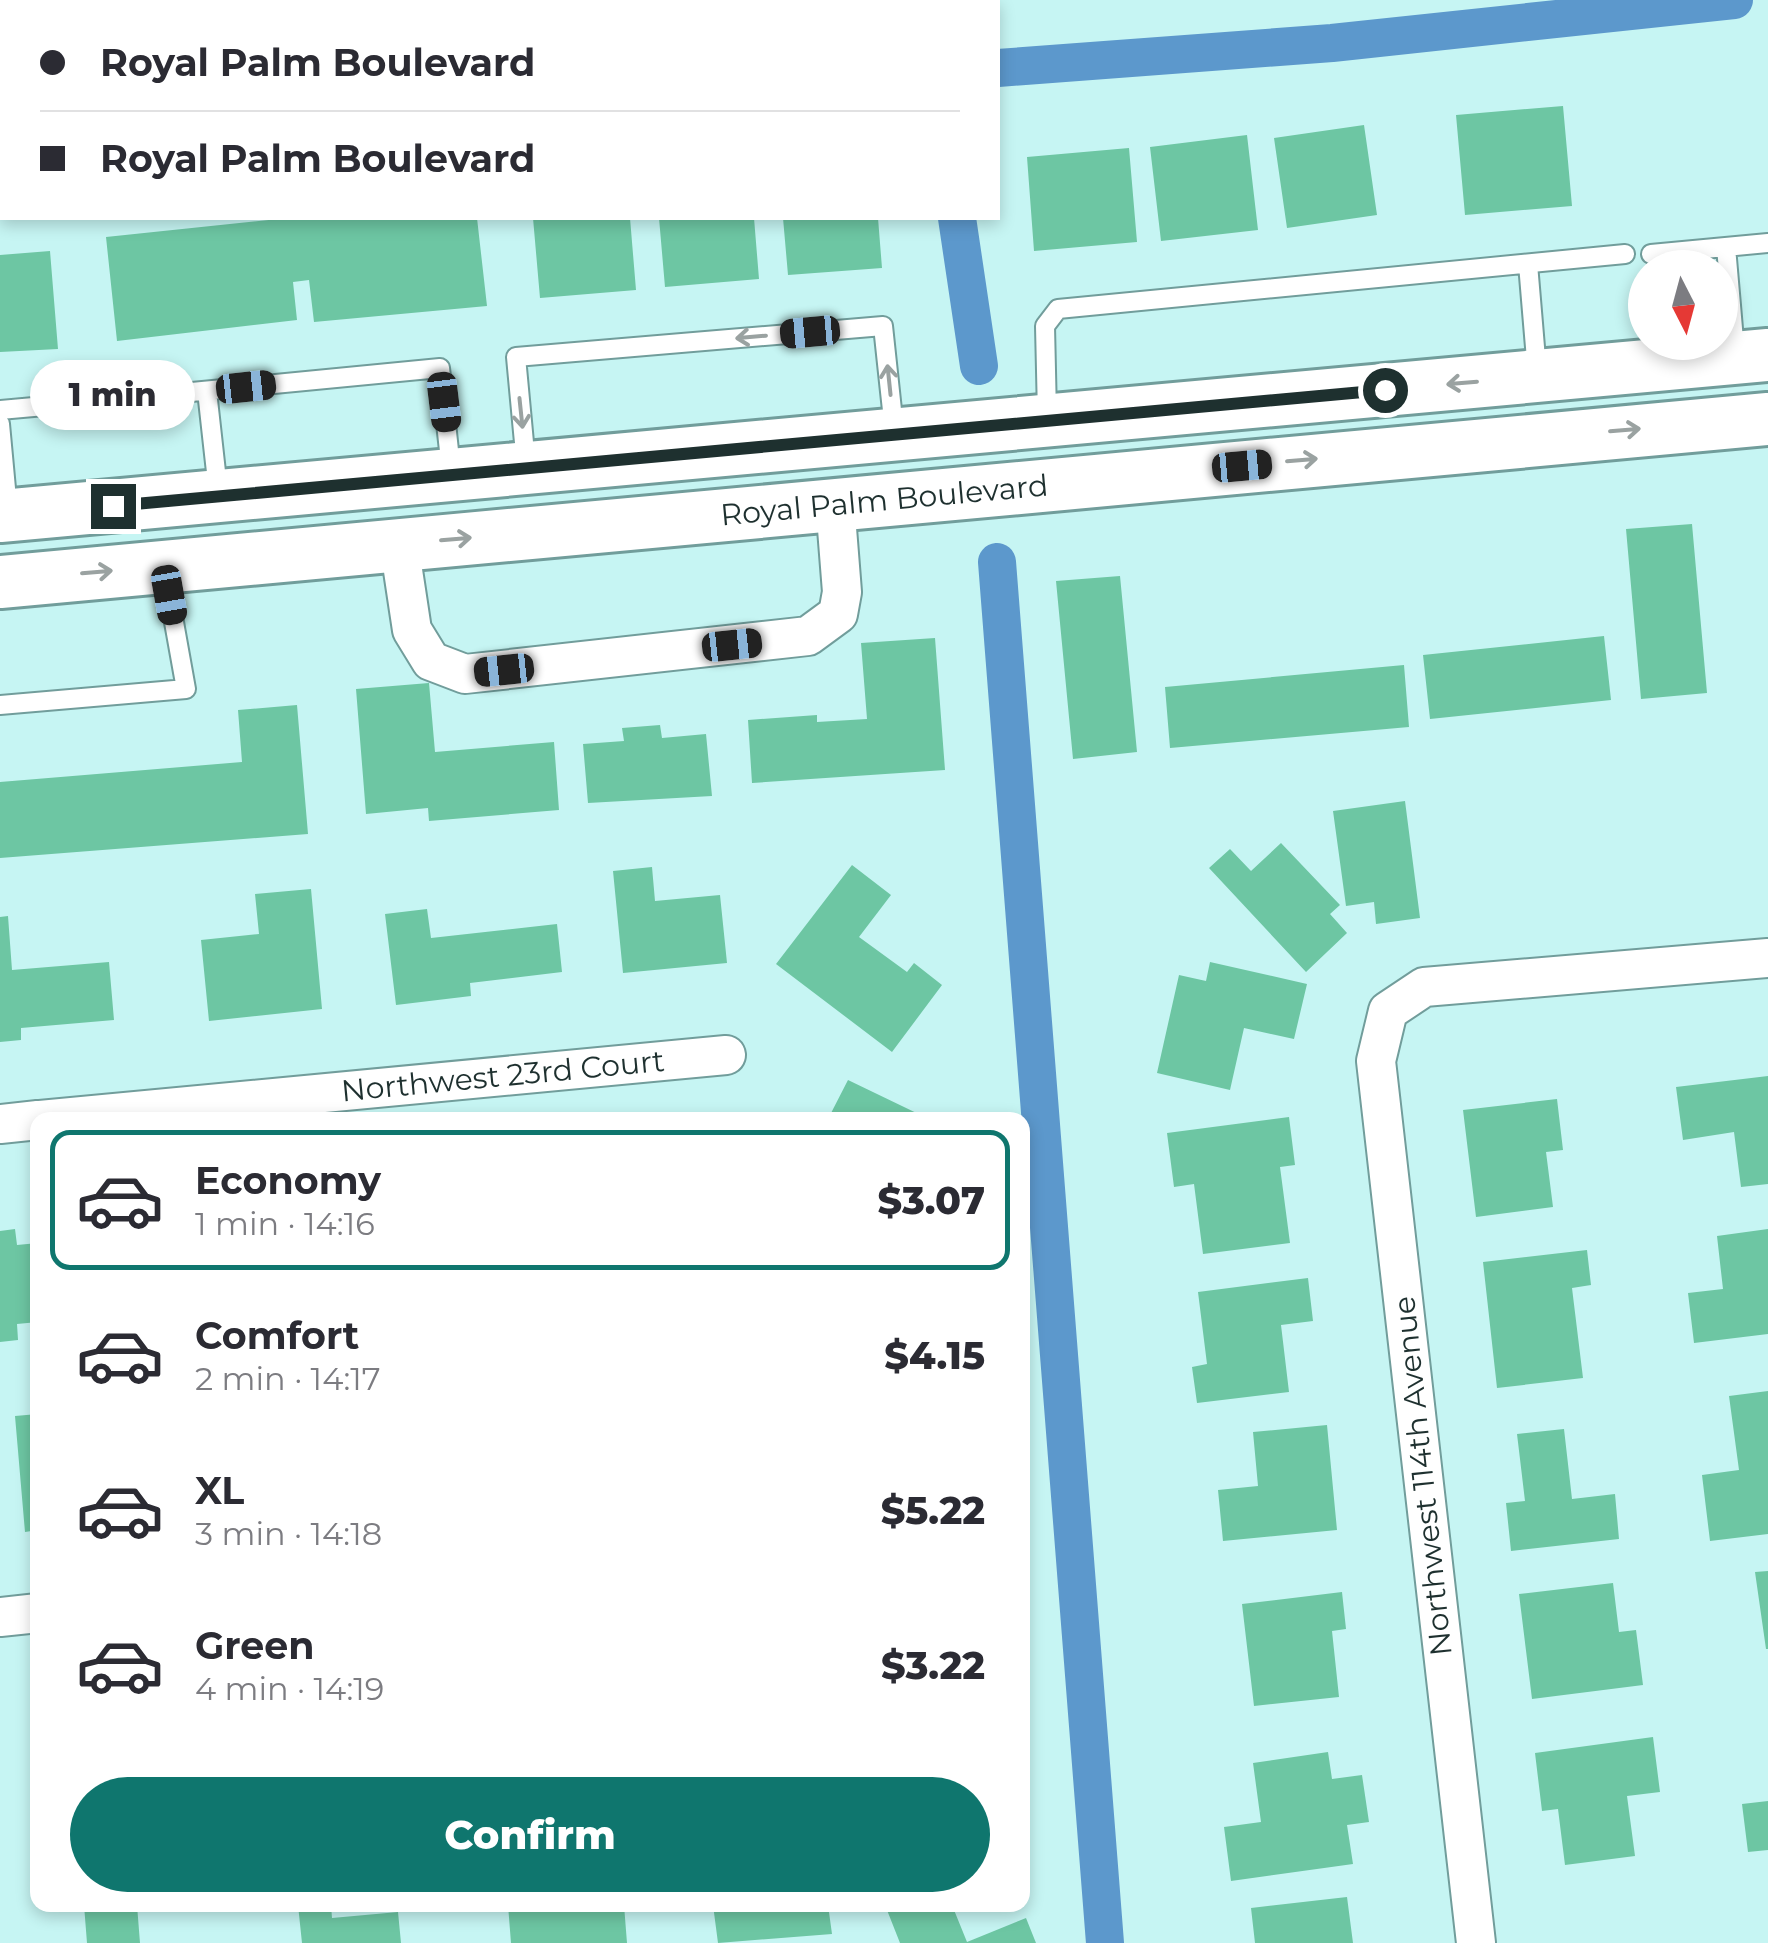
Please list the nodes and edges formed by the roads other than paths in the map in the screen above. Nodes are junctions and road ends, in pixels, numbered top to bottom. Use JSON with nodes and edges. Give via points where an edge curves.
{"nodes":[{"id":1,"x":1768,"y":244,"type":"edge"},
{"id":2,"x":1726,"y":247,"type":"junction"},
{"id":3,"x":1694,"y":250,"type":"edge"},
{"id":4,"x":1625,"y":254,"type":"dead end"},
{"id":5,"x":1528,"y":264,"type":"junction"},
{"id":6,"x":1752,"y":356,"type":"edge"},
{"id":7,"x":1537,"y":376,"type":"junction"},
{"id":8,"x":207,"y":391,"type":"junction"},
{"id":9,"x":120,"y":400,"type":"dead end"},
{"id":10,"x":78,"y":402,"type":"dead end"},
{"id":11,"x":0,"y":410,"type":"edge"},
{"id":12,"x":1768,"y":419,"type":"edge"},
{"id":13,"x":1047,"y":421,"type":"junction"},
{"id":14,"x":0,"y":424,"type":"edge"},
{"id":15,"x":895,"y":434,"type":"junction"},
{"id":16,"x":1123,"y":445,"type":"junction"},
{"id":17,"x":526,"y":468,"type":"junction"},
{"id":18,"x":452,"y":475,"type":"junction"},
{"id":19,"x":218,"y":496,"type":"junction"},
{"id":20,"x":835,"y":504,"type":"junction"},
{"id":21,"x":4,"y":515,"type":"edge"},
{"id":22,"x":399,"y":544,"type":"junction"},
{"id":23,"x":164,"y":566,"type":"junction"},
{"id":24,"x":0,"y":582,"type":"edge"},
{"id":25,"x":0,"y":705,"type":"edge"},
{"id":26,"x":1768,"y":958,"type":"edge"},
{"id":27,"x":726,"y":1055,"type":"dead end"},
{"id":28,"x":124,"y":1112,"type":"edge"},
{"id":29,"x":30,"y":1121,"type":"edge"},
{"id":30,"x":0,"y":1124,"type":"edge"},
{"id":31,"x":30,"y":1614,"type":"edge"},
{"id":32,"x":0,"y":1617,"type":"edge"},
{"id":33,"x":1476,"y":1943,"type":"edge"}],
"edges":[{"from":1,"to":2,"type":"lane"},
{"from":2,"to":3,"type":"lane"},
{"from":2,"to":6,"type":"lane"},
{"from":4,"to":5,"type":"lane"},
{"from":5,"to":7,"type":"lane"},
{"from":5,"to":13,"type":"lane","via":[[1058,309],[1045,326]]},
{"from":6,"to":7,"type":"main road","name":"Royal Palm Boulevard"},
{"from":7,"to":16,"type":"main road","name":"Royal Palm Boulevard","one_way":true},
{"from":8,"to":9,"type":"lane"},
{"from":8,"to":18,"type":"lane","via":[[440,368]]},
{"from":8,"to":19,"type":"lane"},
{"from":10,"to":11,"type":"lane"},
{"from":16,"to":12,"type":"main road","name":"Royal Palm Boulevard","one_way":true},
{"from":13,"to":15,"type":"main road","name":"Royal Palm Boulevard"},
{"from":13,"to":16,"type":"main road","name":"Royal Palm Boulevard"},
{"from":14,"to":21,"type":"lane"},
{"from":15,"to":17,"type":"main road","name":"Royal Palm Boulevard"},
{"from":15,"to":17,"type":"lane","one_way":true,"via":[[883,326],[516,357]]},
{"from":16,"to":20,"type":"main road","name":"Royal Palm Boulevard"},
{"from":17,"to":18,"type":"main road","name":"Royal Palm Boulevard"},
{"from":18,"to":19,"type":"main road","name":"Royal Palm Boulevard"},
{"from":19,"to":21,"type":"main road","name":"Royal Palm Boulevard"},
{"from":22,"to":20,"type":"main road","name":"Royal Palm Boulevard","one_way":true},
{"from":20,"to":22,"type":"street","via":[[838,614],[808,636],[466,674],[431,660],[412,630]]},
{"from":22,"to":23,"type":"main road","name":"Royal Palm Boulevard"},
{"from":24,"to":23,"type":"main road","name":"Royal Palm Boulevard","one_way":true},
{"from":23,"to":25,"type":"lane","via":[[186,689]]},
{"from":26,"to":33,"type":"street","name":"Northwest 114th Avenue","via":[[1424,988],[1388,1011],[1376,1061]]},
{"from":27,"to":28,"type":"street","name":"Northwest 23rd Court"},
{"from":29,"to":30,"type":"street","name":"Northwest 23rd Court"},
{"from":31,"to":32,"type":"street"}]}
